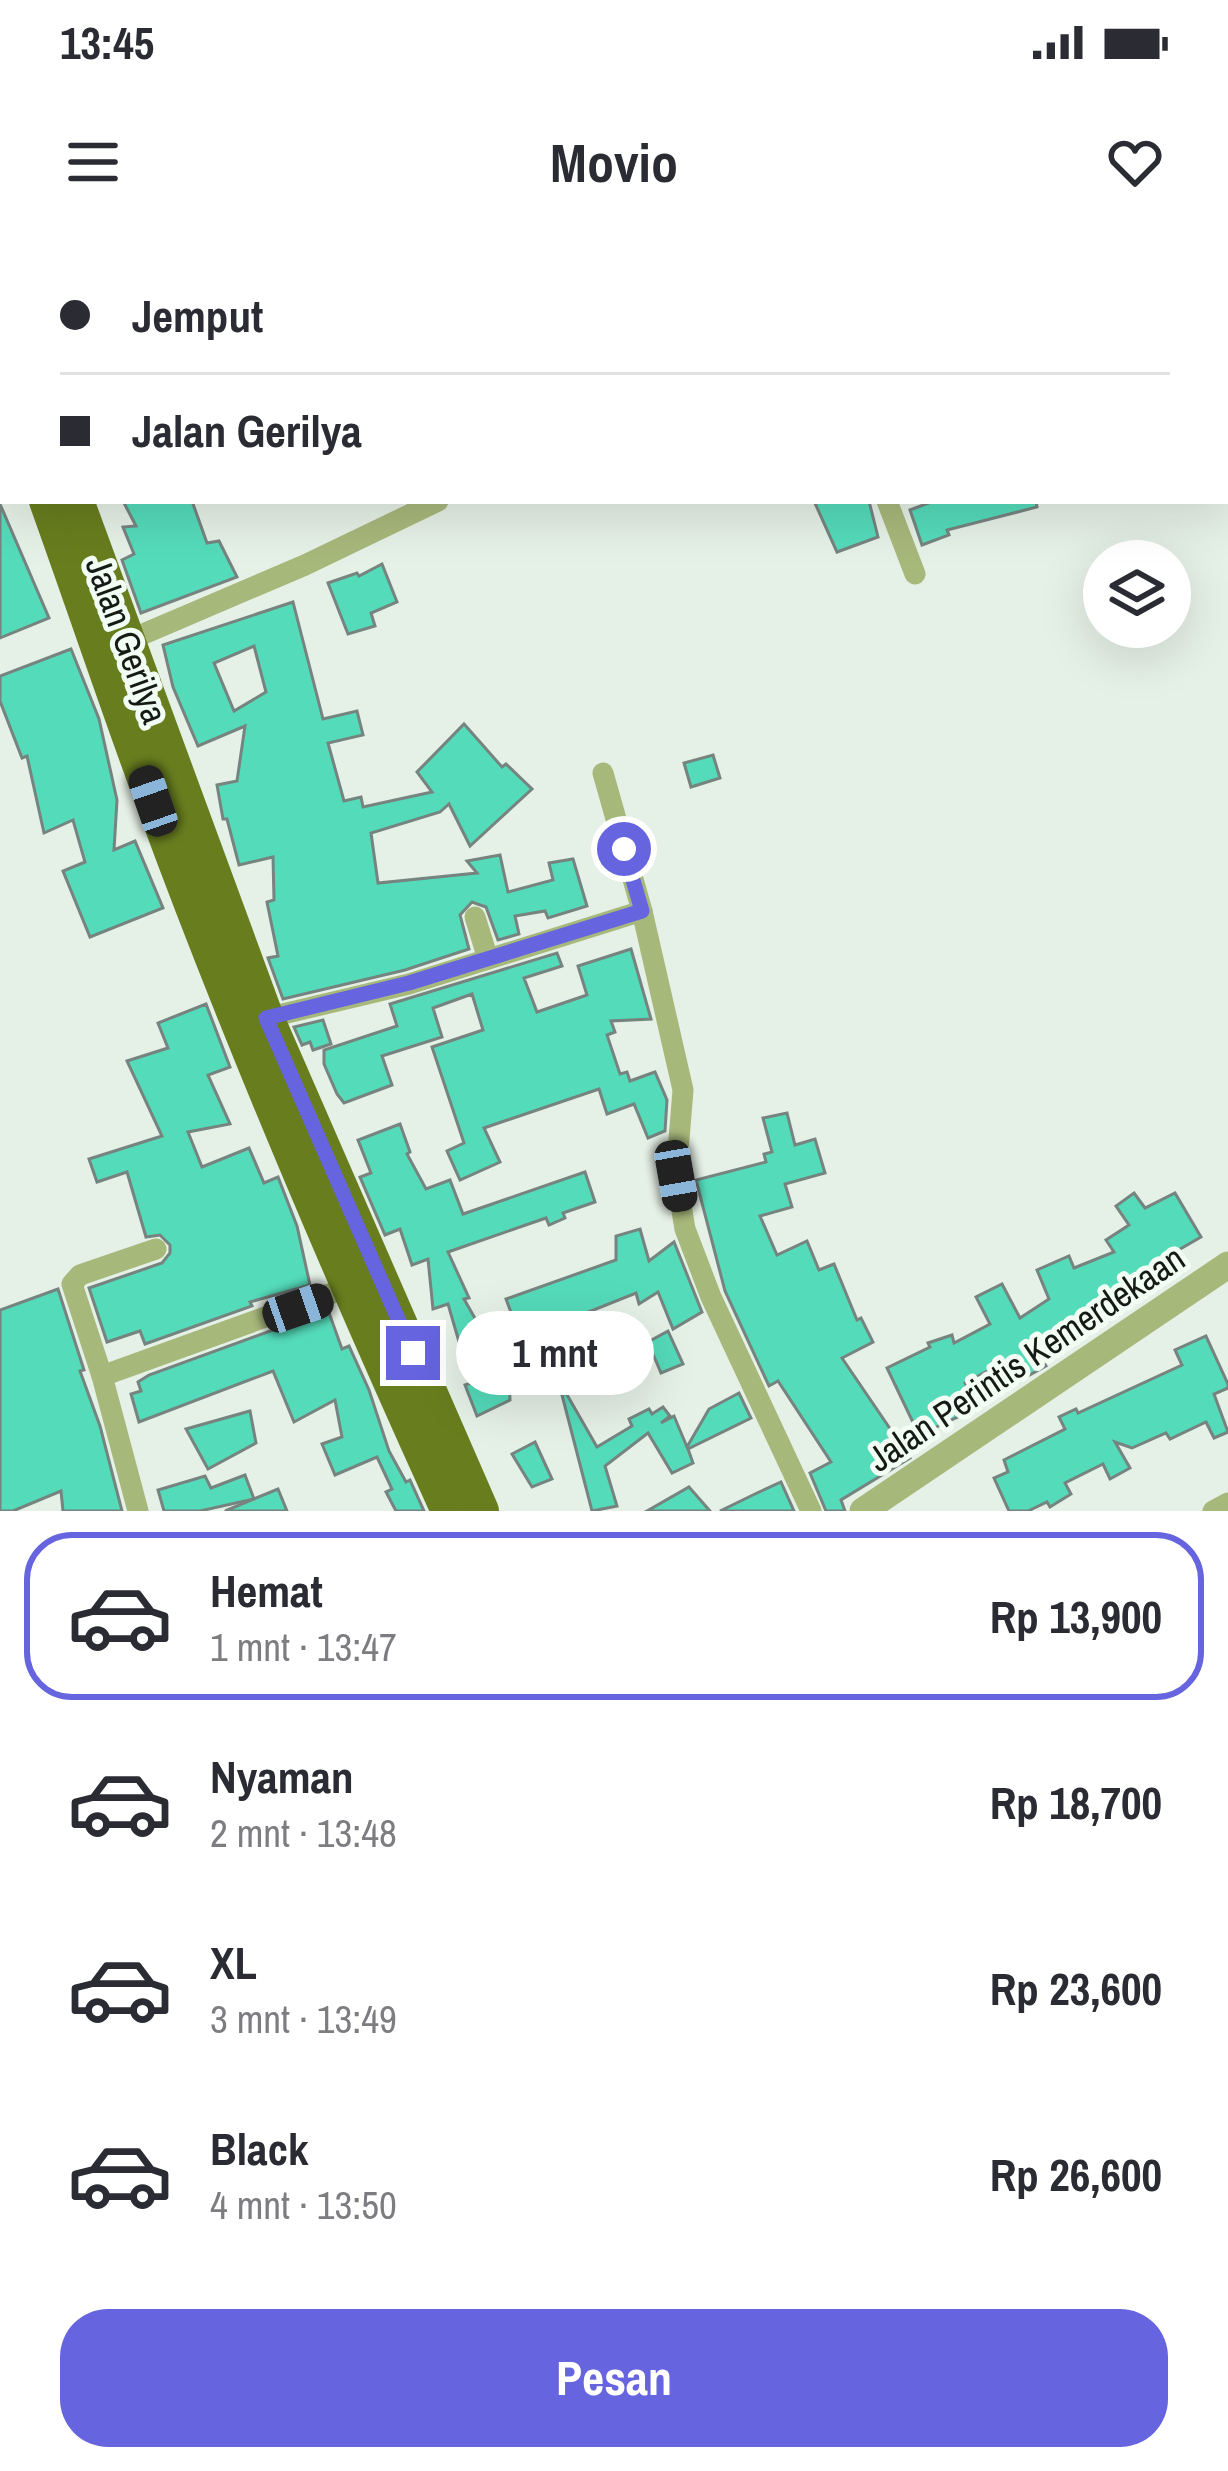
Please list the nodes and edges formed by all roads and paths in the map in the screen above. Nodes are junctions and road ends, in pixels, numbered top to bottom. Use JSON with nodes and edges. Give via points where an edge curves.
{"nodes":[{"id":1,"x":48,"y":504,"type":"edge"},
{"id":2,"x":432,"y":504,"type":"edge"},
{"id":3,"x":888,"y":504,"type":"edge"},
{"id":4,"x":82,"y":506,"type":"edge"},
{"id":5,"x":915,"y":574,"type":"dead end"},
{"id":6,"x":127,"y":641,"type":"junction"},
{"id":7,"x":603,"y":773,"type":"dead end"},
{"id":8,"x":642,"y":911,"type":"junction"},
{"id":9,"x":475,"y":916,"type":"dead end"},
{"id":10,"x":488,"y":959,"type":"junction"},
{"id":11,"x":266,"y":1018,"type":"junction"},
{"id":12,"x":156,"y":1249,"type":"dead end"},
{"id":13,"x":1228,"y":1264,"type":"edge"},
{"id":14,"x":363,"y":1281,"type":"junction"},
{"id":15,"x":102,"y":1376,"type":"junction"},
{"id":16,"x":1228,"y":1503,"type":"edge"},
{"id":17,"x":138,"y":1511,"type":"edge"},
{"id":18,"x":449,"y":1511,"type":"edge"},
{"id":19,"x":482,"y":1511,"type":"edge"},
{"id":20,"x":812,"y":1511,"type":"edge"},
{"id":21,"x":863,"y":1511,"type":"edge"},
{"id":22,"x":1214,"y":1511,"type":"edge"}],
"edges":[{"from":1,"to":14,"type":"highway","name":"Jalan Gerilya","via":[[153,801]]},
{"from":2,"to":6,"type":"street"},
{"from":3,"to":5,"type":"street"},
{"from":4,"to":6,"type":"highway","name":"Jalan Gerilya"},
{"from":6,"to":11,"type":"highway","name":"Jalan Gerilya"},
{"from":7,"to":8,"type":"street"},
{"from":8,"to":10,"type":"street"},
{"from":8,"to":20,"type":"street","via":[[683,1090],[676,1176],[685,1228]]},
{"from":9,"to":10,"type":"street"},
{"from":10,"to":11,"type":"street"},
{"from":11,"to":14,"type":"highway","name":"Jalan Gerilya"},
{"from":12,"to":15,"type":"street","via":[[72,1284]]},
{"from":13,"to":21,"type":"street","name":"Jalan Perintis Kemerdekaan"},
{"from":14,"to":15,"type":"street"},
{"from":14,"to":18,"type":"highway","name":"Jalan Gerilya"},
{"from":14,"to":19,"type":"highway","name":"Jalan Gerilya"},
{"from":15,"to":17,"type":"street"},
{"from":16,"to":22,"type":"street"}]}
